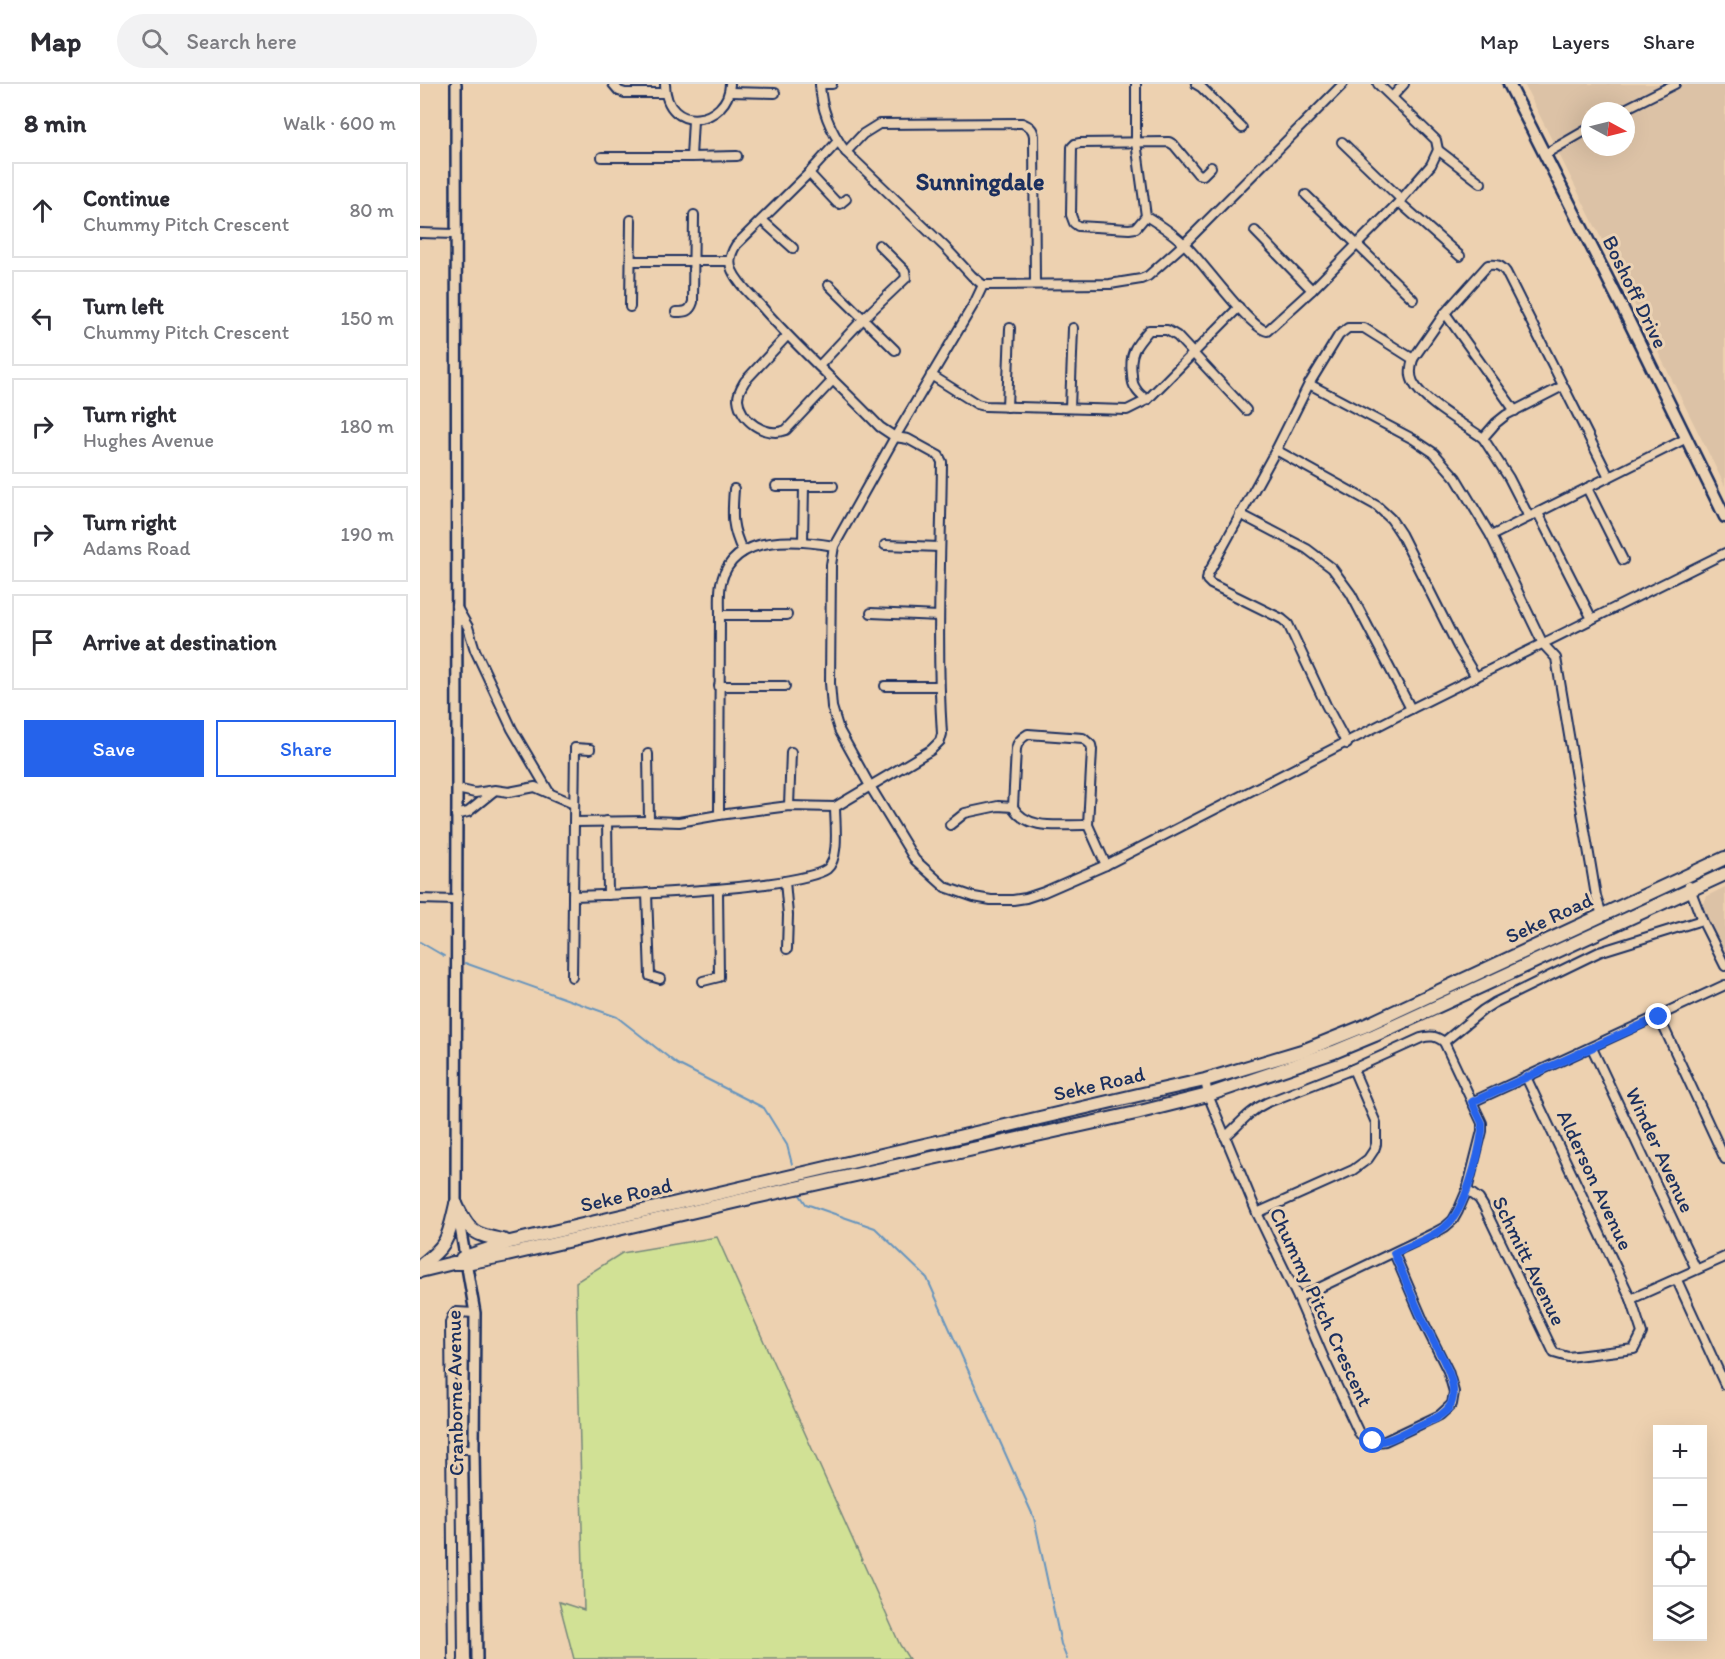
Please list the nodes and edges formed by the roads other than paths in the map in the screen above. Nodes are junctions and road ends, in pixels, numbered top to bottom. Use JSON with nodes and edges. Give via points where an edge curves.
{"nodes":[{"id":1,"x":456,"y":84,"type":"edge"},
{"id":2,"x":613,"y":84,"type":"edge"},
{"id":3,"x":820,"y":84,"type":"edge"},
{"id":4,"x":832,"y":84,"type":"edge"},
{"id":5,"x":1136,"y":84,"type":"edge"},
{"id":6,"x":1196,"y":84,"type":"edge"},
{"id":7,"x":1342,"y":84,"type":"edge"},
{"id":8,"x":1378,"y":84,"type":"edge"},
{"id":9,"x":1404,"y":84,"type":"edge"},
{"id":10,"x":1509,"y":84,"type":"edge"},
{"id":11,"x":1675,"y":84,"type":"edge"},
{"id":12,"x":665,"y":88,"type":"edge"},
{"id":13,"x":730,"y":88,"type":"edge"},
{"id":14,"x":775,"y":93,"type":"dead end"},
{"id":15,"x":1392,"y":97,"type":"junction"},
{"id":16,"x":1635,"y":104,"type":"edge"},
{"id":17,"x":693,"y":120,"type":"junction"},
{"id":18,"x":1242,"y":128,"type":"dead end"},
{"id":19,"x":1581,"y":133,"type":"edge"},
{"id":20,"x":838,"y":141,"type":"junction"},
{"id":21,"x":1136,"y":142,"type":"junction"},
{"id":22,"x":1342,"y":142,"type":"dead end"},
{"id":23,"x":1438,"y":150,"type":"junction"},
{"id":24,"x":846,"y":152,"type":"junction"},
{"id":25,"x":1545,"y":154,"type":"junction"},
{"id":26,"x":737,"y":156,"type":"dead end"},
{"id":27,"x":602,"y":157,"type":"dead end"},
{"id":28,"x":691,"y":157,"type":"junction"},
{"id":29,"x":1211,"y":166,"type":"dead end"},
{"id":30,"x":808,"y":173,"type":"junction"},
{"id":31,"x":1481,"y":183,"type":"dead end"},
{"id":32,"x":1306,"y":195,"type":"dead end"},
{"id":33,"x":846,"y":199,"type":"dead end"},
{"id":34,"x":1400,"y":200,"type":"junction"},
{"id":35,"x":694,"y":215,"type":"dead end"},
{"id":36,"x":1146,"y":216,"type":"junction"},
{"id":37,"x":631,"y":220,"type":"dead end"},
{"id":38,"x":762,"y":220,"type":"junction"},
{"id":39,"x":1256,"y":231,"type":"dead end"},
{"id":40,"x":420,"y":233,"type":"edge"},
{"id":41,"x":455,"y":234,"type":"junction"},
{"id":42,"x":1184,"y":244,"type":"junction"},
{"id":43,"x":1356,"y":244,"type":"junction"},
{"id":44,"x":879,"y":245,"type":"dead end"},
{"id":45,"x":793,"y":248,"type":"dead end"},
{"id":46,"x":1460,"y":256,"type":"dead end"},
{"id":47,"x":630,"y":261,"type":"junction"},
{"id":48,"x":694,"y":261,"type":"junction"},
{"id":49,"x":730,"y":261,"type":"junction"},
{"id":50,"x":1035,"y":284,"type":"junction"},
{"id":51,"x":829,"y":285,"type":"dead end"},
{"id":52,"x":983,"y":285,"type":"junction"},
{"id":53,"x":1312,"y":290,"type":"junction"},
{"id":54,"x":1413,"y":299,"type":"dead end"},
{"id":55,"x":630,"y":307,"type":"dead end"},
{"id":56,"x":1239,"y":307,"type":"junction"},
{"id":57,"x":676,"y":312,"type":"dead end"},
{"id":58,"x":1445,"y":313,"type":"junction"},
{"id":59,"x":864,"y":318,"type":"junction"},
{"id":60,"x":1010,"y":328,"type":"dead end"},
{"id":61,"x":1073,"y":328,"type":"dead end"},
{"id":62,"x":787,"y":336,"type":"junction"},
{"id":63,"x":895,"y":350,"type":"dead end"},
{"id":64,"x":1192,"y":353,"type":"junction"},
{"id":65,"x":1413,"y":359,"type":"junction"},
{"id":66,"x":819,"y":366,"type":"junction"},
{"id":67,"x":931,"y":375,"type":"junction"},
{"id":68,"x":832,"y":380,"type":"junction"},
{"id":69,"x":1309,"y":384,"type":"junction"},
{"id":70,"x":1563,"y":386,"type":"junction"},
{"id":71,"x":1147,"y":400,"type":"junction"},
{"id":72,"x":1007,"y":407,"type":"junction"},
{"id":73,"x":1070,"y":408,"type":"junction"},
{"id":74,"x":1246,"y":410,"type":"dead end"},
{"id":75,"x":1515,"y":411,"type":"junction"},
{"id":76,"x":895,"y":437,"type":"junction"},
{"id":77,"x":1483,"y":438,"type":"junction"},
{"id":78,"x":1686,"y":439,"type":"junction"},
{"id":79,"x":1276,"y":450,"type":"junction"},
{"id":80,"x":1609,"y":477,"type":"junction"},
{"id":81,"x":776,"y":486,"type":"dead end"},
{"id":82,"x":804,"y":486,"type":"junction"},
{"id":83,"x":833,"y":486,"type":"dead end"},
{"id":84,"x":1587,"y":488,"type":"junction"},
{"id":85,"x":734,"y":489,"type":"dead end"},
{"id":86,"x":1538,"y":513,"type":"junction"},
{"id":87,"x":1240,"y":514,"type":"junction"},
{"id":88,"x":1529,"y":517,"type":"junction"},
{"id":89,"x":1725,"y":517,"type":"edge"},
{"id":90,"x":1491,"y":536,"type":"junction"},
{"id":91,"x":803,"y":542,"type":"junction"},
{"id":92,"x":885,"y":545,"type":"dead end"},
{"id":93,"x":834,"y":546,"type":"junction"},
{"id":94,"x":940,"y":547,"type":"junction"},
{"id":95,"x":743,"y":552,"type":"junction"},
{"id":96,"x":1725,"y":553,"type":"edge"},
{"id":97,"x":1623,"y":560,"type":"dead end"},
{"id":98,"x":456,"y":606,"type":"junction"},
{"id":99,"x":871,"y":613,"type":"dead end"},
{"id":100,"x":720,"y":615,"type":"junction"},
{"id":101,"x":787,"y":615,"type":"dead end"},
{"id":102,"x":939,"y":616,"type":"junction"},
{"id":103,"x":1592,"y":619,"type":"junction"},
{"id":104,"x":1543,"y":644,"type":"junction"},
{"id":105,"x":1476,"y":677,"type":"junction"},
{"id":106,"x":719,"y":686,"type":"junction"},
{"id":107,"x":785,"y":686,"type":"dead end"},
{"id":108,"x":885,"y":686,"type":"dead end"},
{"id":109,"x":939,"y":686,"type":"junction"},
{"id":110,"x":1411,"y":710,"type":"junction"},
{"id":111,"x":1347,"y":744,"type":"junction"},
{"id":112,"x":590,"y":749,"type":"dead end"},
{"id":113,"x":791,"y":752,"type":"dead end"},
{"id":114,"x":648,"y":754,"type":"dead end"},
{"id":115,"x":870,"y":786,"type":"junction"},
{"id":116,"x":457,"y":789,"type":"junction"},
{"id":117,"x":495,"y":790,"type":"junction"},
{"id":118,"x":549,"y":792,"type":"junction"},
{"id":119,"x":574,"y":804,"type":"junction"},
{"id":120,"x":789,"y":806,"type":"junction"},
{"id":121,"x":835,"y":807,"type":"junction"},
{"id":122,"x":1013,"y":807,"type":"junction"},
{"id":123,"x":456,"y":815,"type":"junction"},
{"id":124,"x":719,"y":815,"type":"junction"},
{"id":125,"x":607,"y":821,"type":"junction"},
{"id":126,"x":649,"y":821,"type":"junction"},
{"id":127,"x":574,"y":822,"type":"junction"},
{"id":128,"x":950,"y":825,"type":"dead end"},
{"id":129,"x":1088,"y":825,"type":"junction"},
{"id":130,"x":1725,"y":858,"type":"edge"},
{"id":131,"x":1106,"y":865,"type":"junction"},
{"id":132,"x":1725,"y":874,"type":"edge"},
{"id":133,"x":1686,"y":876,"type":"junction"},
{"id":134,"x":785,"y":881,"type":"junction"},
{"id":135,"x":718,"y":890,"type":"junction"},
{"id":136,"x":1690,"y":890,"type":"junction"},
{"id":137,"x":647,"y":893,"type":"junction"},
{"id":138,"x":608,"y":895,"type":"junction"},
{"id":139,"x":573,"y":896,"type":"junction"},
{"id":140,"x":420,"y":899,"type":"edge"},
{"id":141,"x":455,"y":900,"type":"junction"},
{"id":142,"x":1602,"y":915,"type":"junction"},
{"id":143,"x":1702,"y":920,"type":"junction"},
{"id":144,"x":787,"y":949,"type":"dead end"},
{"id":145,"x":1725,"y":966,"type":"edge"},
{"id":146,"x":572,"y":978,"type":"dead end"},
{"id":147,"x":660,"y":980,"type":"dead end"},
{"id":148,"x":703,"y":981,"type":"dead end"},
{"id":149,"x":1725,"y":985,"type":"edge"},
{"id":150,"x":1659,"y":1017,"type":"junction"},
{"id":151,"x":1444,"y":1042,"type":"junction"},
{"id":152,"x":1592,"y":1048,"type":"junction"},
{"id":153,"x":1353,"y":1069,"type":"junction"},
{"id":154,"x":1526,"y":1077,"type":"junction"},
{"id":155,"x":1205,"y":1080,"type":"junction"},
{"id":156,"x":1208,"y":1095,"type":"junction"},
{"id":157,"x":1472,"y":1102,"type":"junction"},
{"id":158,"x":1225,"y":1137,"type":"junction"},
{"id":159,"x":1725,"y":1160,"type":"edge"},
{"id":160,"x":1467,"y":1190,"type":"junction"},
{"id":161,"x":456,"y":1204,"type":"junction"},
{"id":162,"x":1257,"y":1213,"type":"junction"},
{"id":163,"x":510,"y":1242,"type":"junction"},
{"id":164,"x":1394,"y":1253,"type":"junction"},
{"id":165,"x":1725,"y":1257,"type":"edge"},
{"id":166,"x":461,"y":1261,"type":"junction"},
{"id":167,"x":420,"y":1269,"type":"edge"},
{"id":168,"x":1696,"y":1269,"type":"junction"},
{"id":169,"x":1676,"y":1278,"type":"junction"},
{"id":170,"x":1298,"y":1298,"type":"junction"},
{"id":171,"x":1631,"y":1299,"type":"junction"},
{"id":172,"x":475,"y":1313,"type":"junction"},
{"id":173,"x":1554,"y":1353,"type":"joint"},
{"id":174,"x":1725,"y":1385,"type":"edge"},
{"id":175,"x":452,"y":1449,"type":"junction"},
{"id":176,"x":474,"y":1449,"type":"junction"},
{"id":177,"x":453,"y":1659,"type":"edge"},
{"id":178,"x":477,"y":1659,"type":"edge"}],
"edges":[{"from":1,"to":41,"type":"street","name":"Cranborne Avenue"},
{"from":2,"to":12,"type":"street","via":[[625,93]]},
{"from":3,"to":4,"type":"street"},
{"from":3,"to":20,"type":"street","via":[[828,123]]},
{"from":5,"to":21,"type":"street"},
{"from":6,"to":18,"type":"street"},
{"from":7,"to":42,"type":"street"},
{"from":8,"to":15,"type":"street"},
{"from":9,"to":15,"type":"street"},
{"from":10,"to":25,"type":"main road","name":"Boshoff Drive"},
{"from":11,"to":16,"type":"street"},
{"from":12,"to":17,"type":"street","via":[[677,113]]},
{"from":13,"to":14,"type":"street"},
{"from":13,"to":17,"type":"street","via":[[718,109]]},
{"from":15,"to":23,"type":"street","via":[[1436,140]]},
{"from":17,"to":28,"type":"street"},
{"from":19,"to":25,"type":"street"},
{"from":20,"to":24,"type":"street"},
{"from":20,"to":30,"type":"street"},
{"from":21,"to":29,"type":"street","via":[[1169,142],[1200,175]]},
{"from":21,"to":36,"type":"street"},
{"from":21,"to":36,"type":"street","via":[[1080,143],[1072,147],[1071,215],[1078,226],[1129,230]]},
{"from":22,"to":34,"type":"street"},
{"from":23,"to":31,"type":"street"},
{"from":23,"to":34,"type":"street","via":[[1431,165]]},
{"from":24,"to":50,"type":"street","via":[[879,124],[1022,123],[1030,127],[1035,136]]},
{"from":24,"to":52,"type":"street"},
{"from":25,"to":78,"type":"main road","name":"Boshoff Drive"},
{"from":26,"to":28,"type":"street"},
{"from":27,"to":28,"type":"street"},
{"from":30,"to":33,"type":"street","via":[[837,203]]},
{"from":30,"to":38,"type":"street"},
{"from":32,"to":43,"type":"street"},
{"from":34,"to":43,"type":"street"},
{"from":34,"to":46,"type":"street"},
{"from":35,"to":48,"type":"street"},
{"from":36,"to":42,"type":"street"},
{"from":37,"to":47,"type":"street"},
{"from":38,"to":45,"type":"street"},
{"from":38,"to":49,"type":"street","via":[[736,245]]},
{"from":39,"to":53,"type":"street"},
{"from":40,"to":41,"type":"street"},
{"from":41,"to":98,"type":"street","name":"Cranborne Avenue"},
{"from":42,"to":50,"type":"street","via":[[1141,279],[1110,284]]},
{"from":42,"to":56,"type":"street"},
{"from":43,"to":53,"type":"street"},
{"from":43,"to":54,"type":"street"},
{"from":44,"to":59,"type":"street","via":[[905,271],[906,278]]},
{"from":47,"to":48,"type":"street"},
{"from":47,"to":55,"type":"street"},
{"from":48,"to":49,"type":"street"},
{"from":48,"to":57,"type":"street","via":[[692,306],[686,312]]},
{"from":49,"to":62,"type":"street","via":[[738,280]]},
{"from":50,"to":52,"type":"street"},
{"from":51,"to":59,"type":"street"},
{"from":52,"to":67,"type":"street"},
{"from":53,"to":56,"type":"street","via":[[1267,332]]},
{"from":56,"to":64,"type":"street"},
{"from":58,"to":65,"type":"street"},
{"from":58,"to":70,"type":"street","via":[[1488,265],[1502,266]]},
{"from":58,"to":75,"type":"street"},
{"from":59,"to":63,"type":"street"},
{"from":59,"to":66,"type":"street"},
{"from":60,"to":72,"type":"street"},
{"from":61,"to":73,"type":"street"},
{"from":62,"to":66,"type":"street"},
{"from":62,"to":68,"type":"street","via":[[740,389],[738,402],[753,424],[768,431],[786,430]]},
{"from":64,"to":71,"type":"street"},
{"from":64,"to":71,"type":"street","via":[[1167,330],[1147,332],[1131,359],[1135,389]]},
{"from":64,"to":74,"type":"street"},
{"from":65,"to":69,"type":"street","via":[[1364,328],[1348,328],[1339,335]]},
{"from":65,"to":77,"type":"street","via":[[1413,383],[1433,403]]},
{"from":66,"to":68,"type":"street"},
{"from":67,"to":72,"type":"street","via":[[977,404]]},
{"from":67,"to":76,"type":"street"},
{"from":68,"to":76,"type":"street"},
{"from":69,"to":79,"type":"street"},
{"from":69,"to":90,"type":"street","via":[[1434,453],[1456,478]]},
{"from":70,"to":75,"type":"street"},
{"from":70,"to":80,"type":"street"},
{"from":71,"to":73,"type":"street","via":[[1126,410]]},
{"from":72,"to":73,"type":"street"},
{"from":75,"to":77,"type":"street","via":[[1496,423]]},
{"from":76,"to":93,"type":"street"},
{"from":76,"to":94,"type":"street","via":[[908,439],[939,456],[942,462]]},
{"from":77,"to":88,"type":"street"},
{"from":78,"to":80,"type":"street"},
{"from":78,"to":89,"type":"main road","name":"Boshoff Drive"},
{"from":79,"to":87,"type":"street"},
{"from":79,"to":105,"type":"street","via":[[1377,506],[1391,519]]},
{"from":80,"to":84,"type":"street"},
{"from":81,"to":82,"type":"street"},
{"from":82,"to":83,"type":"street"},
{"from":82,"to":91,"type":"street"},
{"from":84,"to":86,"type":"street"},
{"from":84,"to":97,"type":"street"},
{"from":85,"to":95,"type":"street","via":[[732,519]]},
{"from":86,"to":88,"type":"street"},
{"from":86,"to":103,"type":"street"},
{"from":87,"to":110,"type":"street","via":[[1307,549],[1332,568],[1352,594]]},
{"from":87,"to":111,"type":"street","via":[[1207,580],[1287,624]]},
{"from":88,"to":90,"type":"street"},
{"from":90,"to":104,"type":"street"},
{"from":91,"to":93,"type":"street"},
{"from":91,"to":95,"type":"street","via":[[762,544]]},
{"from":92,"to":94,"type":"street"},
{"from":93,"to":115,"type":"street","via":[[832,707],[839,730]]},
{"from":94,"to":102,"type":"street"},
{"from":95,"to":100,"type":"street","via":[[729,566],[721,584]]},
{"from":96,"to":103,"type":"street"},
{"from":98,"to":116,"type":"street","name":"Cranborne Avenue"},
{"from":98,"to":118,"type":"street","via":[[512,729]]},
{"from":99,"to":102,"type":"street"},
{"from":100,"to":101,"type":"street"},
{"from":100,"to":106,"type":"street"},
{"from":102,"to":109,"type":"street"},
{"from":103,"to":104,"type":"street"},
{"from":104,"to":105,"type":"street"},
{"from":104,"to":142,"type":"street","via":[[1556,658]]},
{"from":105,"to":110,"type":"street"},
{"from":106,"to":107,"type":"street"},
{"from":106,"to":124,"type":"street"},
{"from":108,"to":109,"type":"street"},
{"from":109,"to":115,"type":"street","via":[[940,741]]},
{"from":110,"to":111,"type":"street"},
{"from":111,"to":131,"type":"street"},
{"from":112,"to":119,"type":"street","via":[[575,748]]},
{"from":113,"to":120,"type":"street"},
{"from":114,"to":126,"type":"street"},
{"from":115,"to":121,"type":"street"},
{"from":115,"to":131,"type":"street","via":[[915,860],[945,887],[974,897],[1026,898]]},
{"from":116,"to":117,"type":"street","via":[[475,793]]},
{"from":116,"to":123,"type":"street","name":"Cranborne Avenue"},
{"from":117,"to":118,"type":"street","via":[[509,792],[535,787]]},
{"from":117,"to":123,"type":"street","via":[[468,812]]},
{"from":118,"to":119,"type":"street"},
{"from":119,"to":127,"type":"street"},
{"from":120,"to":121,"type":"street"},
{"from":120,"to":124,"type":"street"},
{"from":121,"to":134,"type":"street","via":[[836,848],[827,869]]},
{"from":122,"to":128,"type":"street","via":[[966,813]]},
{"from":122,"to":129,"type":"street","via":[[1024,820],[1034,824]]},
{"from":122,"to":129,"type":"street","via":[[1016,749],[1022,737],[1028,734],[1083,738],[1092,750]]},
{"from":123,"to":141,"type":"street","name":"Cranborne Avenue"},
{"from":124,"to":126,"type":"street","via":[[680,822]]},
{"from":125,"to":126,"type":"street"},
{"from":125,"to":127,"type":"street"},
{"from":125,"to":138,"type":"street"},
{"from":127,"to":139,"type":"street"},
{"from":129,"to":131,"type":"street"},
{"from":130,"to":133,"type":"main road","name":"Seke Road"},
{"from":132,"to":136,"type":"main road","name":"Seke Road"},
{"from":133,"to":136,"type":"street"},
{"from":133,"to":142,"type":"main road","name":"Seke Road"},
{"from":134,"to":135,"type":"street"},
{"from":134,"to":144,"type":"street"},
{"from":135,"to":137,"type":"street"},
{"from":135,"to":148,"type":"street","via":[[718,977]]},
{"from":136,"to":143,"type":"street"},
{"from":136,"to":156,"type":"main road","name":"Seke Road","via":[[1365,1039]]},
{"from":137,"to":138,"type":"street"},
{"from":137,"to":147,"type":"street","via":[[650,976]]},
{"from":138,"to":139,"type":"street"},
{"from":139,"to":146,"type":"street"},
{"from":140,"to":141,"type":"street"},
{"from":141,"to":161,"type":"street","name":"Cranborne Avenue"},
{"from":142,"to":155,"type":"main road","name":"Seke Road","via":[[1362,1027],[1305,1050]]},
{"from":143,"to":145,"type":"street"},
{"from":143,"to":151,"type":"street","via":[[1599,952],[1494,1003]]},
{"from":149,"to":150,"type":"street"},
{"from":150,"to":152,"type":"street"},
{"from":150,"to":159,"type":"street"},
{"from":151,"to":153,"type":"street","via":[[1429,1036]]},
{"from":151,"to":157,"type":"street"},
{"from":152,"to":154,"type":"street"},
{"from":152,"to":168,"type":"street","name":"Winder Avenue"},
{"from":153,"to":158,"type":"street","via":[[1256,1108]]},
{"from":153,"to":162,"type":"street","via":[[1376,1123],[1374,1150],[1353,1170]]},
{"from":154,"to":157,"type":"street"},
{"from":154,"to":171,"type":"street","name":"Alderson Avenue"},
{"from":155,"to":156,"type":"street","name":"Chummy Pitch Crescent"},
{"from":155,"to":163,"type":"main road","name":"Seke Road"},
{"from":156,"to":158,"type":"street","name":"Chummy Pitch Crescent"},
{"from":156,"to":166,"type":"main road","name":"Seke Road","via":[[507,1255]]},
{"from":157,"to":160,"type":"street","via":[[1482,1131]]},
{"from":158,"to":162,"type":"street","name":"Chummy Pitch Crescent"},
{"from":160,"to":164,"type":"street","via":[[1453,1220],[1445,1227]]},
{"from":160,"to":173,"type":"street","name":"Schmitt Avenue","via":[[1484,1207]]},
{"from":161,"to":163,"type":"main road","via":[[473,1231]]},
{"from":161,"to":166,"type":"street","name":"Cranborne Avenue"},
{"from":161,"to":167,"type":"main road","via":[[448,1237]]},
{"from":162,"to":170,"type":"street","name":"Chummy Pitch Crescent"},
{"from":163,"to":166,"type":"main road","name":"Seke Road"},
{"from":164,"to":170,"type":"street"},
{"from":164,"to":170,"type":"street","name":"Chummy Pitch Crescent","via":[[1454,1392],[1452,1404],[1431,1420],[1378,1442],[1360,1435]]},
{"from":165,"to":168,"type":"street"},
{"from":166,"to":167,"type":"main road","name":"Seke Road"},
{"from":166,"to":172,"type":"street","name":"Cranborne Avenue"},
{"from":168,"to":169,"type":"street"},
{"from":169,"to":171,"type":"street"},
{"from":169,"to":174,"type":"street"},
{"from":171,"to":173,"type":"street","name":"Alderson Avenue","via":[[1642,1333],[1634,1348],[1568,1357]]},
{"from":172,"to":175,"type":"street","via":[[456,1312],[450,1323]]},
{"from":172,"to":176,"type":"street","name":"Cranborne Avenue"},
{"from":175,"to":176,"type":"street"},
{"from":175,"to":177,"type":"street"},
{"from":176,"to":178,"type":"street","name":"Cranborne Avenue"}]}
